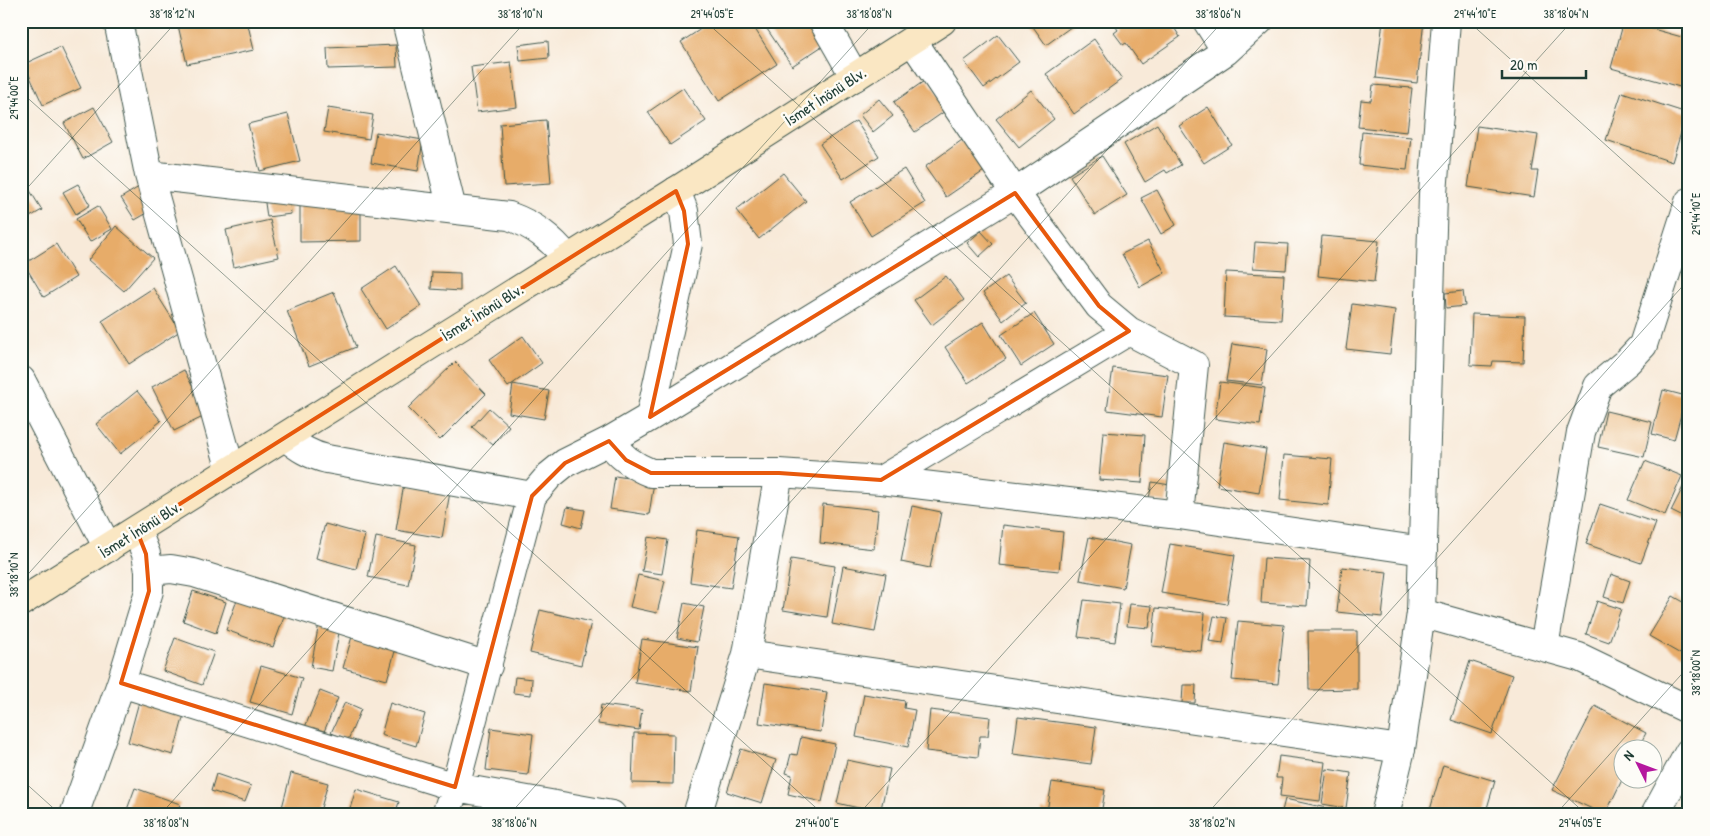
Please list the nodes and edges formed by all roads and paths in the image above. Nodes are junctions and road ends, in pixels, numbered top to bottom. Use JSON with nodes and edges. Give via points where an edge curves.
{"nodes":[{"id":1,"x":118,"y":21,"type":"edge"},
{"id":2,"x":406,"y":21,"type":"edge"},
{"id":3,"x":823,"y":21,"type":"edge"},
{"id":4,"x":942,"y":21,"type":"edge"},
{"id":5,"x":1207,"y":21,"type":"edge"},
{"id":6,"x":1259,"y":21,"type":"edge"},
{"id":7,"x":1446,"y":21,"type":"edge"},
{"id":8,"x":912,"y":40,"type":"junction"},
{"id":9,"x":1226,"y":51,"type":"junction"},
{"id":10,"x":855,"y":77,"type":"junction"},
{"id":11,"x":149,"y":175,"type":"junction"},
{"id":12,"x":676,"y":191,"type":"junction"},
{"id":13,"x":1015,"y":193,"type":"junction"},
{"id":14,"x":1689,"y":202,"type":"edge"},
{"id":15,"x":452,"y":209,"type":"junction"},
{"id":16,"x":567,"y":258,"type":"junction"},
{"id":17,"x":1129,"y":331,"type":"junction"},
{"id":18,"x":21,"y":380,"type":"edge"},
{"id":19,"x":650,"y":417,"type":"junction"},
{"id":20,"x":286,"y":437,"type":"junction"},
{"id":21,"x":609,"y":441,"type":"junction"},
{"id":22,"x":230,"y":471,"type":"junction"},
{"id":23,"x":780,"y":473,"type":"junction"},
{"id":24,"x":881,"y":480,"type":"junction"},
{"id":25,"x":532,"y":496,"type":"junction"},
{"id":26,"x":1179,"y":515,"type":"junction"},
{"id":27,"x":137,"y":531,"type":"junction"},
{"id":28,"x":108,"y":548,"type":"junction"},
{"id":29,"x":1423,"y":551,"type":"junction"},
{"id":30,"x":149,"y":571,"type":"junction"},
{"id":31,"x":21,"y":602,"type":"edge"},
{"id":32,"x":1421,"y":613,"type":"junction"},
{"id":33,"x":1544,"y":648,"type":"junction"},
{"id":34,"x":747,"y":654,"type":"junction"},
{"id":35,"x":488,"y":666,"type":"junction"},
{"id":36,"x":121,"y":683,"type":"junction"},
{"id":37,"x":1689,"y":710,"type":"edge"},
{"id":38,"x":1401,"y":749,"type":"junction"},
{"id":39,"x":1689,"y":752,"type":"edge"},
{"id":40,"x":455,"y":787,"type":"junction"},
{"id":41,"x":74,"y":815,"type":"edge"},
{"id":42,"x":446,"y":815,"type":"edge"},
{"id":43,"x":612,"y":815,"type":"edge"},
{"id":44,"x":697,"y":815,"type":"edge"},
{"id":45,"x":1385,"y":815,"type":"edge"},
{"id":46,"x":1654,"y":815,"type":"edge"}],
"edges":[{"from":1,"to":11,"type":"street"},
{"from":2,"to":15,"type":"street"},
{"from":3,"to":10,"type":"street"},
{"from":4,"to":8,"type":"main road","name":"İsmet İnönü Blv."},
{"from":5,"to":9,"type":"street"},
{"from":6,"to":9,"type":"street"},
{"from":7,"to":29,"type":"street","via":[[1433,194]]},
{"from":8,"to":10,"type":"main road","name":"İsmet İnönü Blv."},
{"from":8,"to":13,"type":"street"},
{"from":9,"to":13,"type":"street"},
{"from":10,"to":12,"type":"main road","name":"İsmet İnönü Blv."},
{"from":11,"to":15,"type":"street"},
{"from":11,"to":22,"type":"street"},
{"from":12,"to":16,"type":"main road","name":"İsmet İnönü Blv."},
{"from":12,"to":19,"type":"street","via":[[684,211],[688,244]]},
{"from":13,"to":17,"type":"street","via":[[1099,306]]},
{"from":13,"to":19,"type":"street"},
{"from":14,"to":33,"type":"street","via":[[1643,345],[1598,386],[1581,432]]},
{"from":15,"to":16,"type":"street","via":[[509,216],[523,221],[548,237]]},
{"from":16,"to":20,"type":"main road","name":"İsmet İnönü Blv."},
{"from":17,"to":24,"type":"street"},
{"from":17,"to":26,"type":"street","via":[[1194,365]]},
{"from":18,"to":28,"type":"street"},
{"from":19,"to":21,"type":"street"},
{"from":20,"to":22,"type":"main road","name":"İsmet İnönü Blv."},
{"from":20,"to":25,"type":"street","via":[[313,456]]},
{"from":21,"to":23,"type":"street","via":[[626,460],[652,473]]},
{"from":21,"to":25,"type":"street","via":[[565,463]]},
{"from":22,"to":27,"type":"main road","name":"İsmet İnönü Blv."},
{"from":23,"to":24,"type":"street"},
{"from":23,"to":34,"type":"street"},
{"from":24,"to":26,"type":"street"},
{"from":25,"to":35,"type":"street"},
{"from":26,"to":29,"type":"street"},
{"from":27,"to":28,"type":"main road","name":"İsmet İnönü Blv."},
{"from":27,"to":30,"type":"street"},
{"from":28,"to":31,"type":"main road","name":"İsmet İnönü Blv."},
{"from":29,"to":32,"type":"street"},
{"from":30,"to":35,"type":"street","via":[[170,568],[188,571]]},
{"from":30,"to":36,"type":"street","via":[[149,591]]},
{"from":32,"to":33,"type":"street"},
{"from":32,"to":38,"type":"street"},
{"from":33,"to":37,"type":"street","via":[[1579,657]]},
{"from":34,"to":38,"type":"street"},
{"from":34,"to":44,"type":"street"},
{"from":35,"to":40,"type":"street"},
{"from":36,"to":40,"type":"street"},
{"from":36,"to":41,"type":"street"},
{"from":38,"to":45,"type":"street"},
{"from":39,"to":46,"type":"street"},
{"from":40,"to":42,"type":"street"},
{"from":40,"to":43,"type":"street"}]}
